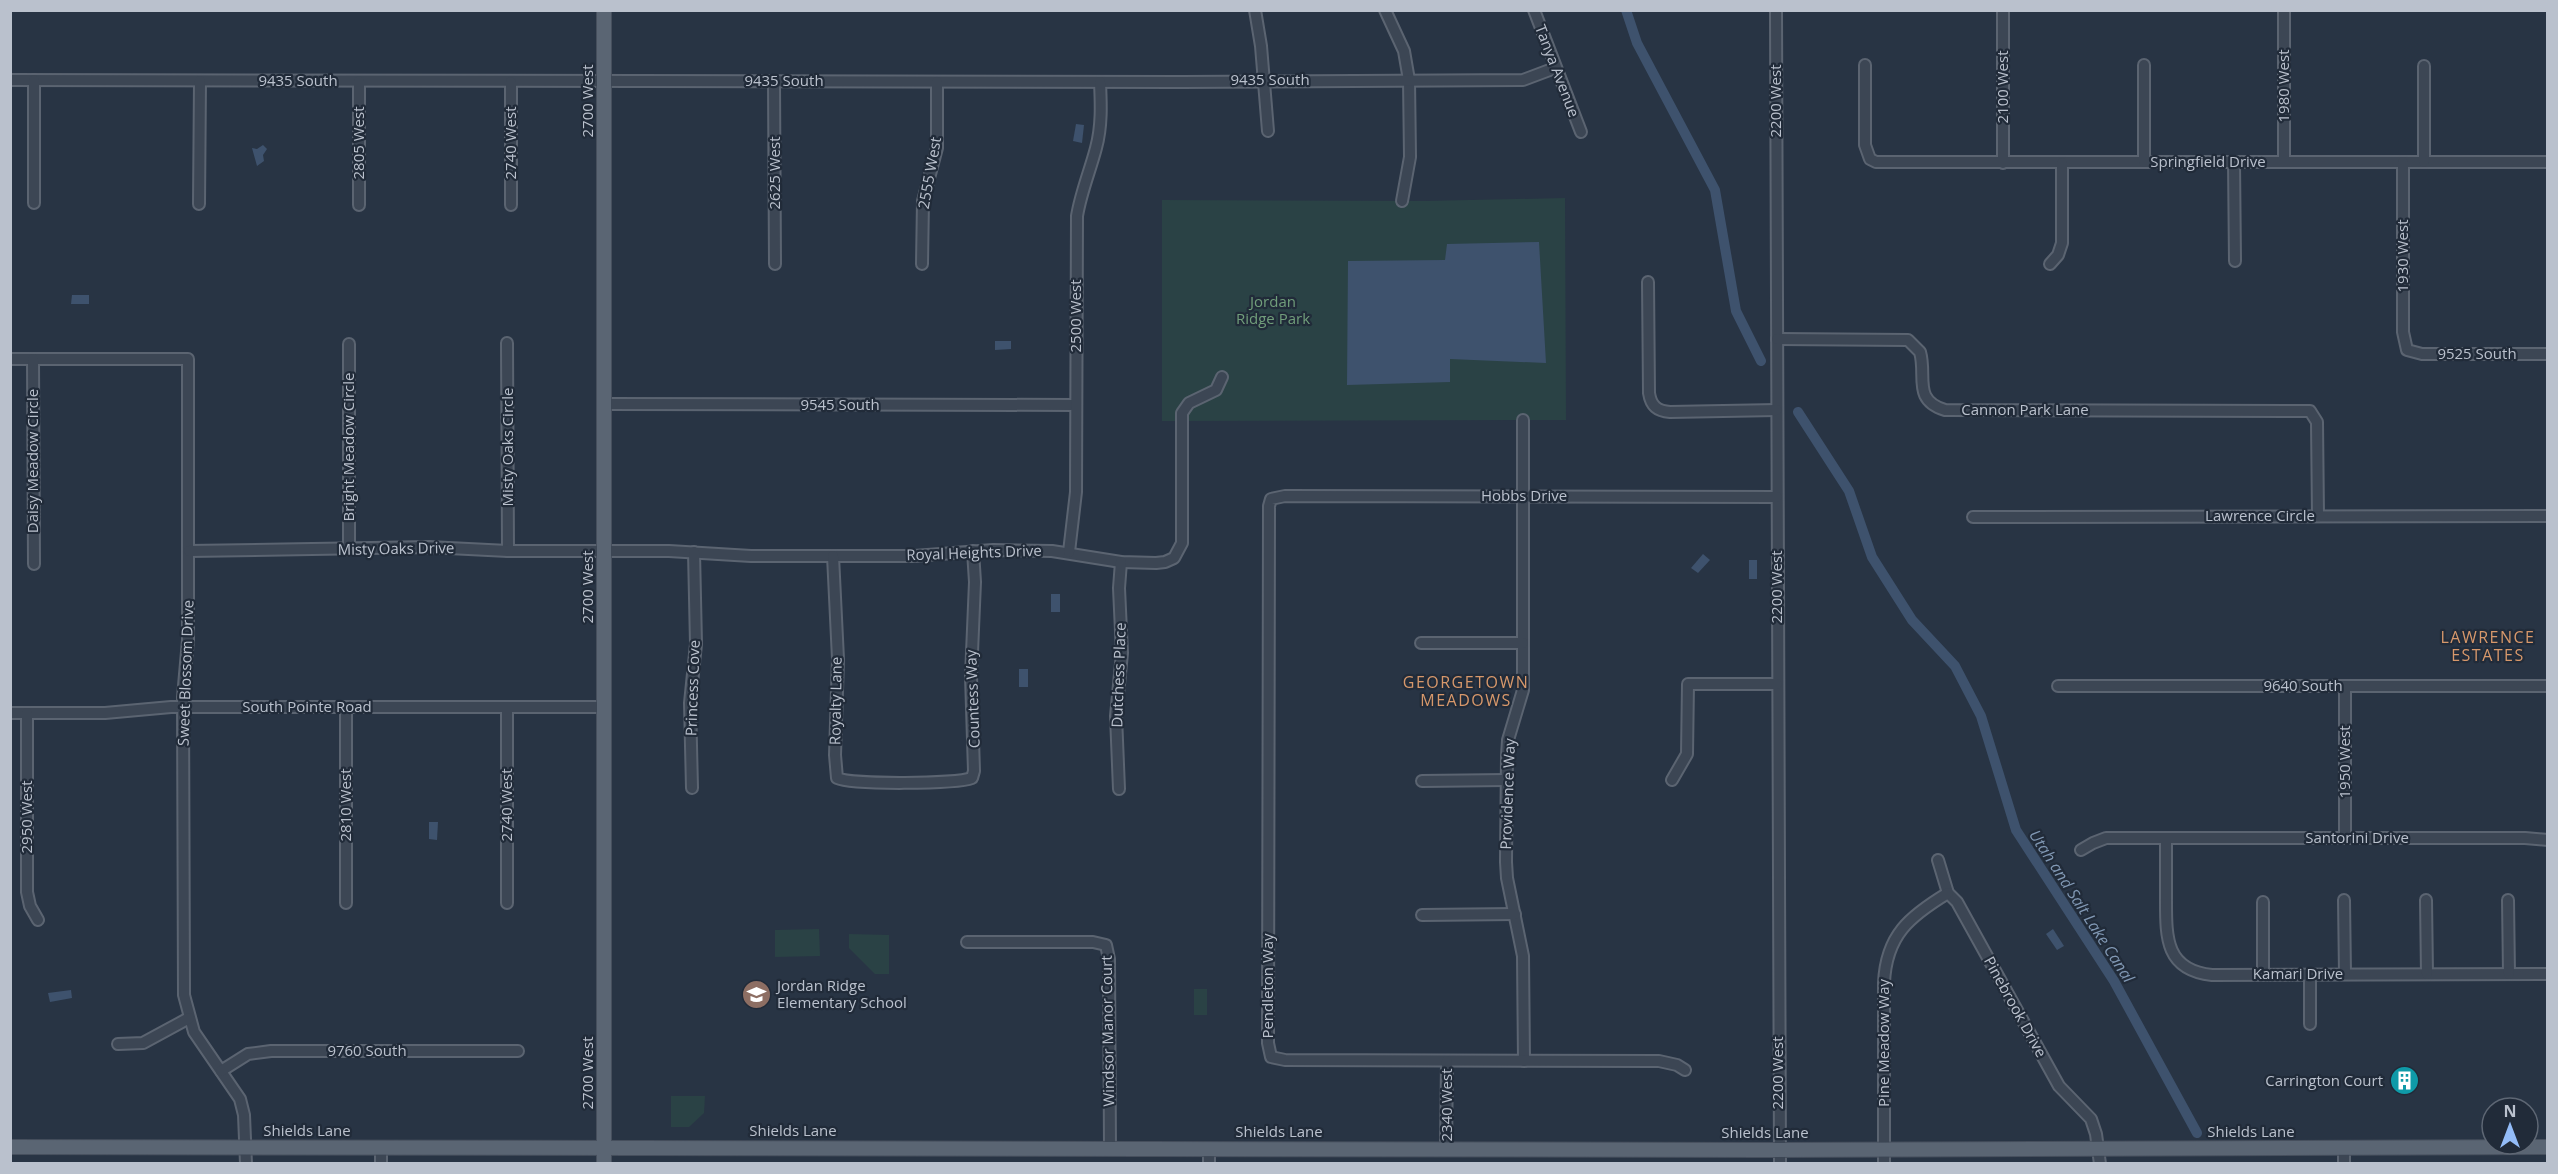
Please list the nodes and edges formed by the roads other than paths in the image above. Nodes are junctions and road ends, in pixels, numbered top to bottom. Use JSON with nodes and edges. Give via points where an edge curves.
{"nodes":[{"id":1,"x":604,"y":10,"type":"edge"},
{"id":2,"x":1255,"y":10,"type":"edge"},
{"id":3,"x":1385,"y":10,"type":"edge"},
{"id":4,"x":1534,"y":10,"type":"edge"},
{"id":5,"x":1776,"y":10,"type":"edge"},
{"id":6,"x":2003,"y":10,"type":"edge"},
{"id":7,"x":2284,"y":10,"type":"edge"},
{"id":8,"x":1865,"y":65,"type":"dead end"},
{"id":9,"x":2144,"y":65,"type":"dead end"},
{"id":10,"x":2424,"y":66,"type":"dead end"},
{"id":11,"x":1556,"y":68,"type":"junction"},
{"id":12,"x":10,"y":80,"type":"edge"},
{"id":13,"x":33,"y":80,"type":"junction"},
{"id":14,"x":1264,"y":80,"type":"junction"},
{"id":15,"x":1409,"y":80,"type":"junction"},
{"id":16,"x":200,"y":81,"type":"junction"},
{"id":17,"x":359,"y":81,"type":"junction"},
{"id":18,"x":774,"y":81,"type":"junction"},
{"id":19,"x":511,"y":82,"type":"junction"},
{"id":20,"x":604,"y":82,"type":"junction"},
{"id":21,"x":938,"y":82,"type":"junction"},
{"id":22,"x":1101,"y":82,"type":"junction"},
{"id":23,"x":1268,"y":131,"type":"dead end"},
{"id":24,"x":1581,"y":132,"type":"dead end"},
{"id":25,"x":2144,"y":162,"type":"junction"},
{"id":26,"x":2234,"y":162,"type":"junction"},
{"id":27,"x":2284,"y":162,"type":"junction"},
{"id":28,"x":2403,"y":162,"type":"junction"},
{"id":29,"x":2424,"y":162,"type":"junction"},
{"id":30,"x":2547,"y":162,"type":"edge"},
{"id":31,"x":2004,"y":163,"type":"junction"},
{"id":32,"x":2062,"y":163,"type":"junction"},
{"id":33,"x":1402,"y":201,"type":"dead end"},
{"id":34,"x":34,"y":203,"type":"dead end"},
{"id":35,"x":200,"y":204,"type":"dead end"},
{"id":36,"x":359,"y":205,"type":"dead end"},
{"id":37,"x":511,"y":205,"type":"dead end"},
{"id":38,"x":2235,"y":261,"type":"dead end"},
{"id":39,"x":775,"y":264,"type":"dead end"},
{"id":40,"x":922,"y":264,"type":"dead end"},
{"id":41,"x":2050,"y":264,"type":"dead end"},
{"id":42,"x":1648,"y":282,"type":"dead end"},
{"id":43,"x":1777,"y":339,"type":"junction"},
{"id":44,"x":507,"y":343,"type":"dead end"},
{"id":45,"x":349,"y":344,"type":"dead end"},
{"id":46,"x":2407,"y":350,"type":"joint"},
{"id":47,"x":2547,"y":354,"type":"edge"},
{"id":48,"x":10,"y":359,"type":"edge"},
{"id":49,"x":33,"y":359,"type":"junction"},
{"id":50,"x":1222,"y":377,"type":"dead end"},
{"id":51,"x":604,"y":404,"type":"junction"},
{"id":52,"x":1076,"y":405,"type":"junction"},
{"id":53,"x":1777,"y":410,"type":"junction"},
{"id":54,"x":1523,"y":420,"type":"dead end"},
{"id":55,"x":1523,"y":496,"type":"junction"},
{"id":56,"x":1777,"y":497,"type":"junction"},
{"id":57,"x":1271,"y":499,"type":"joint"},
{"id":58,"x":2318,"y":516,"type":"junction"},
{"id":59,"x":2547,"y":516,"type":"edge"},
{"id":60,"x":1973,"y":517,"type":"dead end"},
{"id":61,"x":349,"y":550,"type":"junction"},
{"id":62,"x":189,"y":551,"type":"junction"},
{"id":63,"x":508,"y":551,"type":"junction"},
{"id":64,"x":604,"y":551,"type":"junction"},
{"id":65,"x":973,"y":551,"type":"junction"},
{"id":66,"x":694,"y":552,"type":"junction"},
{"id":67,"x":1069,"y":552,"type":"junction"},
{"id":68,"x":833,"y":556,"type":"junction"},
{"id":69,"x":1121,"y":562,"type":"junction"},
{"id":70,"x":34,"y":564,"type":"dead end"},
{"id":71,"x":1421,"y":643,"type":"dead end"},
{"id":72,"x":1523,"y":643,"type":"junction"},
{"id":73,"x":1777,"y":684,"type":"junction"},
{"id":74,"x":2058,"y":686,"type":"dead end"},
{"id":75,"x":2345,"y":686,"type":"junction"},
{"id":76,"x":2547,"y":686,"type":"edge"},
{"id":77,"x":183,"y":707,"type":"junction"},
{"id":78,"x":346,"y":707,"type":"junction"},
{"id":79,"x":507,"y":707,"type":"junction"},
{"id":80,"x":604,"y":707,"type":"junction"},
{"id":81,"x":10,"y":712,"type":"edge"},
{"id":82,"x":27,"y":712,"type":"junction"},
{"id":83,"x":1506,"y":780,"type":"junction"},
{"id":84,"x":1672,"y":780,"type":"dead end"},
{"id":85,"x":904,"y":781,"type":"joint"},
{"id":86,"x":1422,"y":781,"type":"dead end"},
{"id":87,"x":692,"y":788,"type":"dead end"},
{"id":88,"x":1119,"y":789,"type":"dead end"},
{"id":89,"x":2166,"y":838,"type":"junction"},
{"id":90,"x":2345,"y":838,"type":"junction"},
{"id":91,"x":2547,"y":840,"type":"edge"},
{"id":92,"x":2081,"y":850,"type":"dead end"},
{"id":93,"x":1938,"y":860,"type":"dead end"},
{"id":94,"x":1948,"y":893,"type":"junction"},
{"id":95,"x":2344,"y":900,"type":"dead end"},
{"id":96,"x":2426,"y":900,"type":"dead end"},
{"id":97,"x":2508,"y":900,"type":"dead end"},
{"id":98,"x":2263,"y":902,"type":"dead end"},
{"id":99,"x":346,"y":903,"type":"dead end"},
{"id":100,"x":507,"y":903,"type":"dead end"},
{"id":101,"x":1515,"y":914,"type":"junction"},
{"id":102,"x":1422,"y":915,"type":"dead end"},
{"id":103,"x":38,"y":920,"type":"dead end"},
{"id":104,"x":967,"y":942,"type":"dead end"},
{"id":105,"x":2263,"y":974,"type":"junction"},
{"id":106,"x":2310,"y":974,"type":"junction"},
{"id":107,"x":2345,"y":974,"type":"junction"},
{"id":108,"x":2427,"y":974,"type":"junction"},
{"id":109,"x":2509,"y":974,"type":"junction"},
{"id":110,"x":2547,"y":974,"type":"edge"},
{"id":111,"x":189,"y":1018,"type":"junction"},
{"id":112,"x":2310,"y":1024,"type":"dead end"},
{"id":113,"x":118,"y":1044,"type":"dead end"},
{"id":114,"x":518,"y":1051,"type":"dead end"},
{"id":115,"x":1447,"y":1061,"type":"junction"},
{"id":116,"x":1524,"y":1061,"type":"junction"},
{"id":117,"x":1685,"y":1070,"type":"dead end"},
{"id":118,"x":221,"y":1071,"type":"junction"},
{"id":119,"x":10,"y":1147,"type":"edge"},
{"id":120,"x":246,"y":1147,"type":"junction"},
{"id":121,"x":381,"y":1147,"type":"junction"},
{"id":122,"x":2547,"y":1147,"type":"edge"},
{"id":123,"x":604,"y":1148,"type":"junction"},
{"id":124,"x":2344,"y":1148,"type":"junction"},
{"id":125,"x":1110,"y":1149,"type":"junction"},
{"id":126,"x":1209,"y":1149,"type":"junction"},
{"id":127,"x":1446,"y":1149,"type":"junction"},
{"id":128,"x":1883,"y":1149,"type":"junction"},
{"id":129,"x":2098,"y":1149,"type":"junction"},
{"id":130,"x":1779,"y":1157,"type":"edge"},
{"id":131,"x":246,"y":1164,"type":"edge"},
{"id":132,"x":381,"y":1164,"type":"edge"},
{"id":133,"x":604,"y":1164,"type":"edge"},
{"id":134,"x":1209,"y":1164,"type":"edge"},
{"id":135,"x":1884,"y":1164,"type":"edge"},
{"id":136,"x":2100,"y":1164,"type":"edge"},
{"id":137,"x":2344,"y":1164,"type":"edge"}],
"edges":[{"from":1,"to":20,"type":"main road","name":"2700 West"},
{"from":2,"to":14,"type":"street"},
{"from":3,"to":15,"type":"street","via":[[1407,60]]},
{"from":4,"to":11,"type":"street","name":"Tanya Avenue"},
{"from":5,"to":43,"type":"street","name":"2200 West"},
{"from":6,"to":31,"type":"street","name":"2100 West"},
{"from":7,"to":27,"type":"street","name":"1980 West"},
{"from":8,"to":31,"type":"street","name":"Springfield Drive","via":[[1865,145],[1870,159],[1884,163]]},
{"from":9,"to":25,"type":"street"},
{"from":10,"to":29,"type":"street"},
{"from":11,"to":15,"type":"street","name":"9435 South","via":[[1523,80]]},
{"from":11,"to":24,"type":"street","name":"Tanya Avenue"},
{"from":12,"to":13,"type":"street","name":"9435 South"},
{"from":13,"to":16,"type":"street","name":"9435 South"},
{"from":13,"to":34,"type":"street"},
{"from":14,"to":15,"type":"street","name":"9435 South"},
{"from":14,"to":22,"type":"street","name":"9435 South"},
{"from":14,"to":23,"type":"street"},
{"from":15,"to":33,"type":"street","via":[[1410,158]]},
{"from":16,"to":17,"type":"street","name":"9435 South"},
{"from":16,"to":35,"type":"street"},
{"from":17,"to":19,"type":"street","name":"9435 South"},
{"from":17,"to":36,"type":"street","name":"2805 West"},
{"from":18,"to":20,"type":"street","name":"9435 South"},
{"from":18,"to":21,"type":"street","name":"9435 South"},
{"from":18,"to":39,"type":"street","name":"2625 West"},
{"from":19,"to":20,"type":"street","name":"9435 South"},
{"from":19,"to":37,"type":"street","name":"2740 West"},
{"from":20,"to":51,"type":"main road","name":"2700 West"},
{"from":21,"to":22,"type":"street","name":"9435 South"},
{"from":21,"to":40,"type":"street","name":"2555 West","via":[[937,148],[923,201]]},
{"from":22,"to":52,"type":"street","name":"2500 West","via":[[1097,146],[1077,216]]},
{"from":25,"to":26,"type":"street","name":"Springfield Drive"},
{"from":25,"to":32,"type":"street","name":"Springfield Drive"},
{"from":26,"to":27,"type":"street","name":"Springfield Drive"},
{"from":26,"to":38,"type":"street"},
{"from":27,"to":28,"type":"street","name":"Springfield Drive"},
{"from":28,"to":29,"type":"street","name":"Springfield Drive"},
{"from":28,"to":46,"type":"street","name":"1930 West","via":[[2403,332]]},
{"from":29,"to":30,"type":"street","name":"Springfield Drive"},
{"from":31,"to":32,"type":"street","name":"Springfield Drive"},
{"from":32,"to":41,"type":"street","via":[[2062,243]]},
{"from":42,"to":53,"type":"street","via":[[1649,393],[1657,409]]},
{"from":43,"to":53,"type":"street","name":"2200 West"},
{"from":43,"to":58,"type":"street","name":"Cannon Park Lane","via":[[1908,340],[1922,356],[1924,393],[1930,402],[1945,410],[2305,410],[2314,413],[2318,422]]},
{"from":44,"to":63,"type":"street","name":"Misty Oaks Circle"},
{"from":45,"to":61,"type":"street","name":"Bright Meadow Circle"},
{"from":46,"to":47,"type":"street","name":"9525 South","via":[[2422,354]]},
{"from":48,"to":49,"type":"street","name":"Sweet Blossom Drive"},
{"from":49,"to":62,"type":"street","name":"Sweet Blossom Drive","via":[[188,359]]},
{"from":49,"to":70,"type":"street","name":"Daisy Meadow Circle"},
{"from":50,"to":69,"type":"street","name":"Royal Heights Drive","via":[[1216,390],[1189,403],[1182,413],[1180,550],[1166,562]]},
{"from":51,"to":52,"type":"street","name":"9545 South"},
{"from":51,"to":64,"type":"main road","name":"2700 West"},
{"from":52,"to":67,"type":"street","name":"2500 West","via":[[1076,492]]},
{"from":53,"to":56,"type":"street","name":"2200 West"},
{"from":54,"to":55,"type":"street","name":"Providence Way"},
{"from":55,"to":56,"type":"street","name":"Hobbs Drive"},
{"from":55,"to":57,"type":"street","name":"Hobbs Drive"},
{"from":55,"to":72,"type":"street","name":"Providence Way"},
{"from":56,"to":73,"type":"street","name":"2200 West"},
{"from":57,"to":115,"type":"street","name":"Pendleton Way","via":[[1268,514],[1271,1057]]},
{"from":58,"to":59,"type":"street","name":"Lawrence Circle"},
{"from":58,"to":60,"type":"street","name":"Lawrence Circle"},
{"from":61,"to":62,"type":"street","name":"Misty Oaks Drive"},
{"from":61,"to":63,"type":"street","name":"Misty Oaks Drive","via":[[429,547]]},
{"from":62,"to":77,"type":"street","name":"Sweet Blossom Drive"},
{"from":63,"to":64,"type":"street","name":"Misty Oaks Drive"},
{"from":64,"to":66,"type":"street","name":"Royal Heights Drive"},
{"from":64,"to":80,"type":"main road","name":"2700 West"},
{"from":65,"to":67,"type":"street","name":"Royal Heights Drive"},
{"from":65,"to":68,"type":"street","name":"Royal Heights Drive"},
{"from":65,"to":85,"type":"street","name":"Countess Way","via":[[972,778]]},
{"from":66,"to":68,"type":"street","name":"Royal Heights Drive"},
{"from":66,"to":87,"type":"street","name":"Princess Cove"},
{"from":67,"to":69,"type":"street","name":"Royal Heights Drive"},
{"from":68,"to":85,"type":"street","name":"Royalty Lane","via":[[838,659],[837,778]]},
{"from":69,"to":88,"type":"street","name":"Dutchess Place","via":[[1122,653],[1116,700]]},
{"from":71,"to":72,"type":"street"},
{"from":72,"to":83,"type":"street","name":"Providence Way","via":[[1523,690],[1508,740]]},
{"from":73,"to":84,"type":"street","via":[[1688,684],[1688,754]]},
{"from":73,"to":130,"type":"street","name":"2200 West"},
{"from":74,"to":75,"type":"street","name":"9640 South"},
{"from":75,"to":76,"type":"street","name":"9640 South"},
{"from":75,"to":90,"type":"street","name":"1950 West"},
{"from":77,"to":78,"type":"street","name":"South Pointe Road"},
{"from":77,"to":82,"type":"street","name":"South Pointe Road"},
{"from":77,"to":111,"type":"street","name":"Sweet Blossom Drive","via":[[183,982]]},
{"from":78,"to":79,"type":"street","name":"South Pointe Road"},
{"from":78,"to":99,"type":"street","name":"2810 West"},
{"from":79,"to":80,"type":"street","name":"South Pointe Road"},
{"from":79,"to":100,"type":"street","name":"2740 West"},
{"from":80,"to":123,"type":"main road","name":"2700 West"},
{"from":81,"to":82,"type":"street","name":"South Pointe Road"},
{"from":82,"to":103,"type":"street","name":"2950 West","via":[[27,892]]},
{"from":83,"to":86,"type":"street"},
{"from":83,"to":101,"type":"street","name":"Providence Way","via":[[1507,878]]},
{"from":89,"to":90,"type":"street","name":"Santorini Drive"},
{"from":89,"to":92,"type":"street","name":"Santorini Drive","via":[[2106,838]]},
{"from":89,"to":105,"type":"street","name":"Kamari Drive","via":[[2166,930],[2175,957],[2204,974]]},
{"from":90,"to":91,"type":"street","name":"Santorini Drive"},
{"from":93,"to":94,"type":"street","name":"Pinebrook Drive"},
{"from":94,"to":128,"type":"street","name":"Pine Meadow Way","via":[[1905,924],[1886,962]]},
{"from":94,"to":129,"type":"street","name":"Pinebrook Drive","via":[[1957,902],[2059,1086],[2091,1119]]},
{"from":95,"to":107,"type":"street"},
{"from":96,"to":108,"type":"street"},
{"from":97,"to":109,"type":"street"},
{"from":98,"to":105,"type":"street"},
{"from":101,"to":102,"type":"street"},
{"from":101,"to":116,"type":"street","name":"Providence Way","via":[[1523,956]]},
{"from":104,"to":125,"type":"street","name":"Windsor Manor Court","via":[[1106,945]]},
{"from":105,"to":106,"type":"street","name":"Kamari Drive"},
{"from":106,"to":107,"type":"street","name":"Kamari Drive"},
{"from":106,"to":112,"type":"street"},
{"from":107,"to":108,"type":"street","name":"Kamari Drive"},
{"from":108,"to":109,"type":"street","name":"Kamari Drive"},
{"from":109,"to":110,"type":"street","name":"Kamari Drive"},
{"from":111,"to":113,"type":"street","via":[[142,1043]]},
{"from":111,"to":118,"type":"street","name":"Sweet Blossom Drive","via":[[201,1044]]},
{"from":114,"to":118,"type":"street","name":"9760 South","via":[[271,1051],[248,1054]]},
{"from":115,"to":116,"type":"street","name":"Pendleton Way"},
{"from":115,"to":127,"type":"street","name":"2340 West"},
{"from":116,"to":117,"type":"street","name":"Pendleton Way","via":[[1659,1061]]},
{"from":118,"to":120,"type":"street","name":"Sweet Blossom Drive","via":[[240,1099]]},
{"from":119,"to":120,"type":"main road","name":"Shields Lane"},
{"from":120,"to":121,"type":"main road","name":"Shields Lane"},
{"from":120,"to":131,"type":"street","name":"Sweet Blossom Drive"},
{"from":121,"to":123,"type":"main road","name":"Shields Lane"},
{"from":121,"to":132,"type":"street"},
{"from":122,"to":124,"type":"main road","name":"Shields Lane"},
{"from":123,"to":125,"type":"main road","name":"Shields Lane"},
{"from":123,"to":133,"type":"main road","name":"2700 West"},
{"from":124,"to":129,"type":"main road","name":"Shields Lane"},
{"from":124,"to":137,"type":"street"},
{"from":125,"to":126,"type":"main road","name":"Shields Lane"},
{"from":126,"to":127,"type":"main road","name":"Shields Lane"},
{"from":126,"to":134,"type":"street"},
{"from":127,"to":130,"type":"main road","name":"Shields Lane"},
{"from":128,"to":129,"type":"main road","name":"Shields Lane"},
{"from":128,"to":130,"type":"main road","name":"Shields Lane"},
{"from":128,"to":135,"type":"street","name":"Pine Meadow Way"},
{"from":129,"to":136,"type":"street","name":"Pinebrook Drive"}]}
